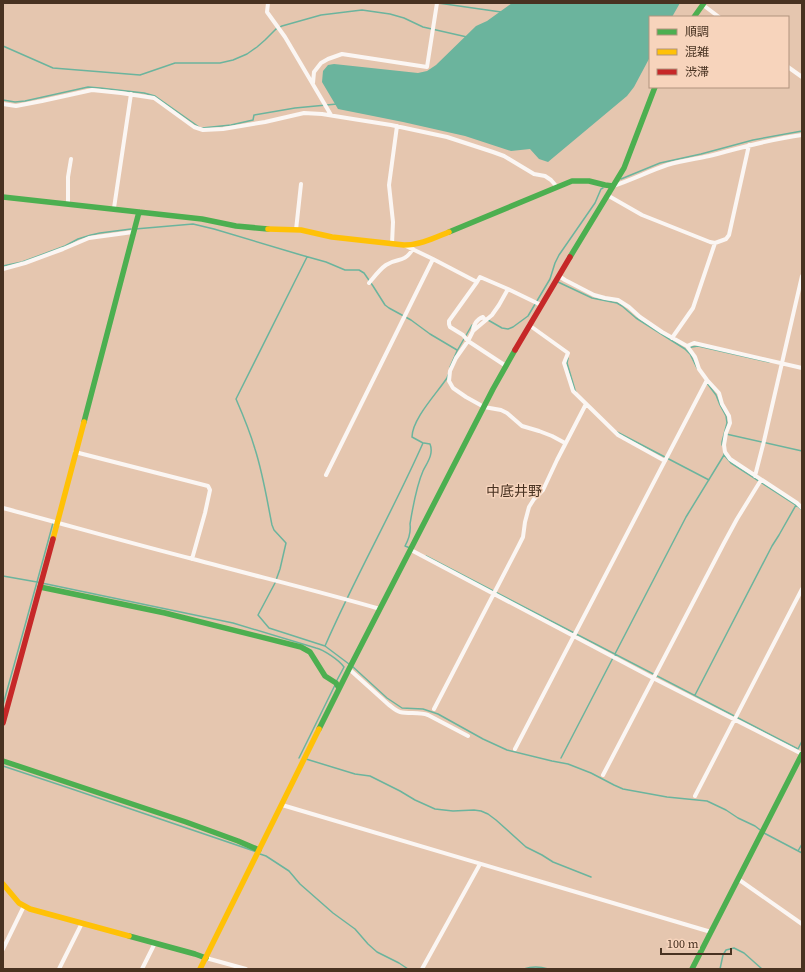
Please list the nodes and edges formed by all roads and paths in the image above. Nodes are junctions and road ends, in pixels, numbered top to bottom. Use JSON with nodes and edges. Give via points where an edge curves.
{"nodes":[{"id":1,"x":268,"y":3,"type":"edge"},
{"id":2,"x":436,"y":3,"type":"edge"},
{"id":3,"x":703,"y":4,"type":"edge"},
{"id":4,"x":695,"y":16,"type":"edge"},
{"id":5,"x":718,"y":16,"type":"edge"},
{"id":6,"x":789,"y":68,"type":"edge"},
{"id":7,"x":802,"y":77,"type":"edge"},
{"id":8,"x":312,"y":83,"type":"junction"},
{"id":9,"x":655,"y":88,"type":"edge"},
{"id":10,"x":131,"y":94,"type":"junction"},
{"id":11,"x":3,"y":104,"type":"edge"},
{"id":12,"x":331,"y":115,"type":"junction"},
{"id":13,"x":396,"y":126,"type":"junction"},
{"id":14,"x":802,"y":135,"type":"edge"},
{"id":15,"x":749,"y":145,"type":"junction"},
{"id":16,"x":70,"y":159,"type":"dead end"},
{"id":17,"x":301,"y":184,"type":"dead end"},
{"id":18,"x":613,"y":186,"type":"junction"},
{"id":19,"x":557,"y":187,"type":"junction"},
{"id":20,"x":607,"y":195,"type":"junction"},
{"id":21,"x":3,"y":197,"type":"edge"},
{"id":22,"x":68,"y":204,"type":"junction"},
{"id":23,"x":114,"y":208,"type":"junction"},
{"id":24,"x":139,"y":212,"type":"junction"},
{"id":25,"x":296,"y":230,"type":"junction"},
{"id":26,"x":133,"y":232,"type":"junction"},
{"id":27,"x":715,"y":243,"type":"junction"},
{"id":28,"x":392,"y":244,"type":"junction"},
{"id":29,"x":404,"y":245,"type":"junction"},
{"id":30,"x":413,"y":249,"type":"junction"},
{"id":31,"x":433,"y":259,"type":"junction"},
{"id":32,"x":3,"y":268,"type":"edge"},
{"id":33,"x":559,"y":276,"type":"junction"},
{"id":34,"x":802,"y":276,"type":"edge"},
{"id":35,"x":477,"y":282,"type":"junction"},
{"id":36,"x":369,"y":283,"type":"dead end"},
{"id":37,"x":508,"y":289,"type":"junction"},
{"id":38,"x":541,"y":305,"type":"junction"},
{"id":39,"x":529,"y":325,"type":"junction"},
{"id":40,"x":672,"y":338,"type":"junction"},
{"id":41,"x":468,"y":341,"type":"junction"},
{"id":42,"x":687,"y":346,"type":"junction"},
{"id":43,"x":782,"y":363,"type":"junction"},
{"id":44,"x":506,"y":366,"type":"junction"},
{"id":45,"x":802,"y":368,"type":"edge"},
{"id":46,"x":707,"y":380,"type":"junction"},
{"id":47,"x":586,"y":404,"type":"junction"},
{"id":48,"x":484,"y":407,"type":"junction"},
{"id":49,"x":565,"y":443,"type":"junction"},
{"id":50,"x":75,"y":452,"type":"junction"},
{"id":51,"x":665,"y":460,"type":"junction"},
{"id":52,"x":326,"y":475,"type":"dead end"},
{"id":53,"x":755,"y":476,"type":"junction"},
{"id":54,"x":761,"y":480,"type":"junction"},
{"id":55,"x":3,"y":508,"type":"edge"},
{"id":56,"x":802,"y":508,"type":"edge"},
{"id":57,"x":57,"y":522,"type":"junction"},
{"id":58,"x":410,"y":550,"type":"junction"},
{"id":59,"x":192,"y":559,"type":"junction"},
{"id":60,"x":40,"y":587,"type":"junction"},
{"id":61,"x":802,"y":590,"type":"edge"},
{"id":62,"x":494,"y":593,"type":"junction"},
{"id":63,"x":380,"y":609,"type":"junction"},
{"id":64,"x":574,"y":636,"type":"junction"},
{"id":65,"x":349,"y":669,"type":"junction"},
{"id":66,"x":653,"y":678,"type":"junction"},
{"id":67,"x":339,"y":688,"type":"junction"},
{"id":68,"x":434,"y":709,"type":"dead end"},
{"id":69,"x":735,"y":720,"type":"junction"},
{"id":70,"x":3,"y":723,"type":"edge"},
{"id":71,"x":468,"y":736,"type":"dead end"},
{"id":72,"x":515,"y":749,"type":"dead end"},
{"id":73,"x":802,"y":754,"type":"edge"},
{"id":74,"x":3,"y":760,"type":"edge"},
{"id":75,"x":603,"y":775,"type":"dead end"},
{"id":76,"x":695,"y":796,"type":"dead end"},
{"id":77,"x":282,"y":805,"type":"junction"},
{"id":78,"x":259,"y":850,"type":"junction"},
{"id":79,"x":480,"y":864,"type":"junction"},
{"id":80,"x":738,"y":879,"type":"junction"},
{"id":81,"x":3,"y":884,"type":"edge"},
{"id":82,"x":24,"y":906,"type":"junction"},
{"id":83,"x":82,"y":923,"type":"junction"},
{"id":84,"x":802,"y":924,"type":"edge"},
{"id":85,"x":711,"y":932,"type":"junction"},
{"id":86,"x":155,"y":943,"type":"junction"},
{"id":87,"x":3,"y":949,"type":"edge"},
{"id":88,"x":206,"y":958,"type":"junction"},
{"id":89,"x":59,"y":969,"type":"edge"},
{"id":90,"x":142,"y":969,"type":"edge"},
{"id":91,"x":200,"y":969,"type":"edge"},
{"id":92,"x":246,"y":969,"type":"edge"},
{"id":93,"x":422,"y":969,"type":"edge"},
{"id":94,"x":692,"y":969,"type":"edge"}],
"edges":[{"from":1,"to":8,"type":"street","via":[[267,12]]},
{"from":2,"to":8,"type":"street","via":[[427,67],[342,54],[321,63],[314,72]]},
{"from":3,"to":4,"type":"street"},
{"from":3,"to":5,"type":"street"},
{"from":6,"to":7,"type":"street"},
{"from":8,"to":12,"type":"street"},
{"from":9,"to":18,"type":"street","via":[[624,168]]},
{"from":10,"to":11,"type":"street","via":[[92,90],[16,106]]},
{"from":10,"to":12,"type":"street","via":[[154,98],[194,128],[203,130],[265,122],[304,113]]},
{"from":10,"to":23,"type":"street"},
{"from":12,"to":13,"type":"street"},
{"from":13,"to":19,"type":"street","via":[[447,137],[504,156],[534,174],[545,176]]},
{"from":13,"to":28,"type":"street","via":[[389,185],[393,222]]},
{"from":14,"to":15,"type":"street"},
{"from":15,"to":18,"type":"street","via":[[668,165]]},
{"from":15,"to":27,"type":"street","via":[[729,235]]},
{"from":16,"to":22,"type":"street"},
{"from":17,"to":25,"type":"street"},
{"from":18,"to":19,"type":"street","via":[[580,180]]},
{"from":18,"to":20,"type":"street"},
{"from":19,"to":29,"type":"street","via":[[426,242]]},
{"from":20,"to":27,"type":"street","via":[[642,215]]},
{"from":20,"to":33,"type":"street"},
{"from":21,"to":22,"type":"street"},
{"from":22,"to":23,"type":"street"},
{"from":23,"to":24,"type":"street"},
{"from":24,"to":25,"type":"street","via":[[202,219],[236,226]]},
{"from":24,"to":26,"type":"street"},
{"from":25,"to":28,"type":"street"},
{"from":26,"to":32,"type":"street","via":[[89,238],[25,263]]},
{"from":26,"to":50,"type":"street"},
{"from":27,"to":40,"type":"street","via":[[693,308]]},
{"from":28,"to":29,"type":"street"},
{"from":29,"to":30,"type":"street"},
{"from":30,"to":31,"type":"street"},
{"from":30,"to":36,"type":"street","via":[[406,258],[384,267]]},
{"from":31,"to":35,"type":"street"},
{"from":31,"to":52,"type":"street"},
{"from":33,"to":38,"type":"street"},
{"from":33,"to":40,"type":"street","via":[[594,295],[618,300]]},
{"from":34,"to":43,"type":"street"},
{"from":35,"to":37,"type":"street","via":[[480,277]]},
{"from":35,"to":41,"type":"street","via":[[449,321],[450,327]]},
{"from":37,"to":38,"type":"street"},
{"from":37,"to":41,"type":"street","via":[[492,315],[473,331]]},
{"from":38,"to":39,"type":"street"},
{"from":39,"to":44,"type":"street"},
{"from":39,"to":47,"type":"street","via":[[568,354],[564,363],[573,391]]},
{"from":40,"to":42,"type":"street"},
{"from":41,"to":44,"type":"street"},
{"from":41,"to":48,"type":"street","via":[[456,358],[449,381],[453,388]]},
{"from":42,"to":43,"type":"street","via":[[694,343]]},
{"from":42,"to":46,"type":"street"},
{"from":43,"to":45,"type":"street"},
{"from":43,"to":53,"type":"street"},
{"from":44,"to":48,"type":"street"},
{"from":46,"to":51,"type":"street"},
{"from":46,"to":53,"type":"street","via":[[719,393],[729,416],[724,440],[725,452],[730,459]]},
{"from":47,"to":49,"type":"street"},
{"from":47,"to":51,"type":"street","via":[[618,435]]},
{"from":48,"to":49,"type":"street","via":[[501,410],[522,426]]},
{"from":48,"to":58,"type":"street"},
{"from":49,"to":62,"type":"street","via":[[543,490],[529,507],[520,545]]},
{"from":50,"to":57,"type":"street"},
{"from":50,"to":59,"type":"street","via":[[208,486],[210,490],[205,513]]},
{"from":51,"to":64,"type":"street"},
{"from":53,"to":54,"type":"street"},
{"from":54,"to":56,"type":"street"},
{"from":54,"to":66,"type":"street","via":[[737,519]]},
{"from":55,"to":57,"type":"street"},
{"from":57,"to":59,"type":"street"},
{"from":57,"to":60,"type":"street"},
{"from":58,"to":62,"type":"street"},
{"from":58,"to":63,"type":"street"},
{"from":59,"to":63,"type":"street"},
{"from":60,"to":67,"type":"street","via":[[165,613],[301,647],[310,652],[325,676]]},
{"from":60,"to":70,"type":"street"},
{"from":61,"to":69,"type":"street"},
{"from":62,"to":64,"type":"street"},
{"from":62,"to":68,"type":"street"},
{"from":63,"to":65,"type":"street"},
{"from":64,"to":66,"type":"street"},
{"from":64,"to":72,"type":"street"},
{"from":65,"to":67,"type":"street"},
{"from":65,"to":71,"type":"street","via":[[396,710],[428,715]]},
{"from":66,"to":69,"type":"street"},
{"from":66,"to":75,"type":"street"},
{"from":67,"to":77,"type":"street"},
{"from":69,"to":73,"type":"street"},
{"from":69,"to":76,"type":"street"},
{"from":73,"to":80,"type":"street"},
{"from":74,"to":78,"type":"street","via":[[186,822]]},
{"from":77,"to":78,"type":"street"},
{"from":77,"to":79,"type":"street"},
{"from":78,"to":88,"type":"street"},
{"from":79,"to":85,"type":"street"},
{"from":79,"to":93,"type":"street"},
{"from":80,"to":84,"type":"street"},
{"from":80,"to":85,"type":"street"},
{"from":81,"to":82,"type":"street"},
{"from":82,"to":83,"type":"street"},
{"from":82,"to":87,"type":"street"},
{"from":83,"to":86,"type":"street"},
{"from":83,"to":89,"type":"street"},
{"from":85,"to":94,"type":"street"},
{"from":86,"to":88,"type":"street"},
{"from":86,"to":90,"type":"street"},
{"from":88,"to":91,"type":"street"},
{"from":88,"to":92,"type":"street"}]}
